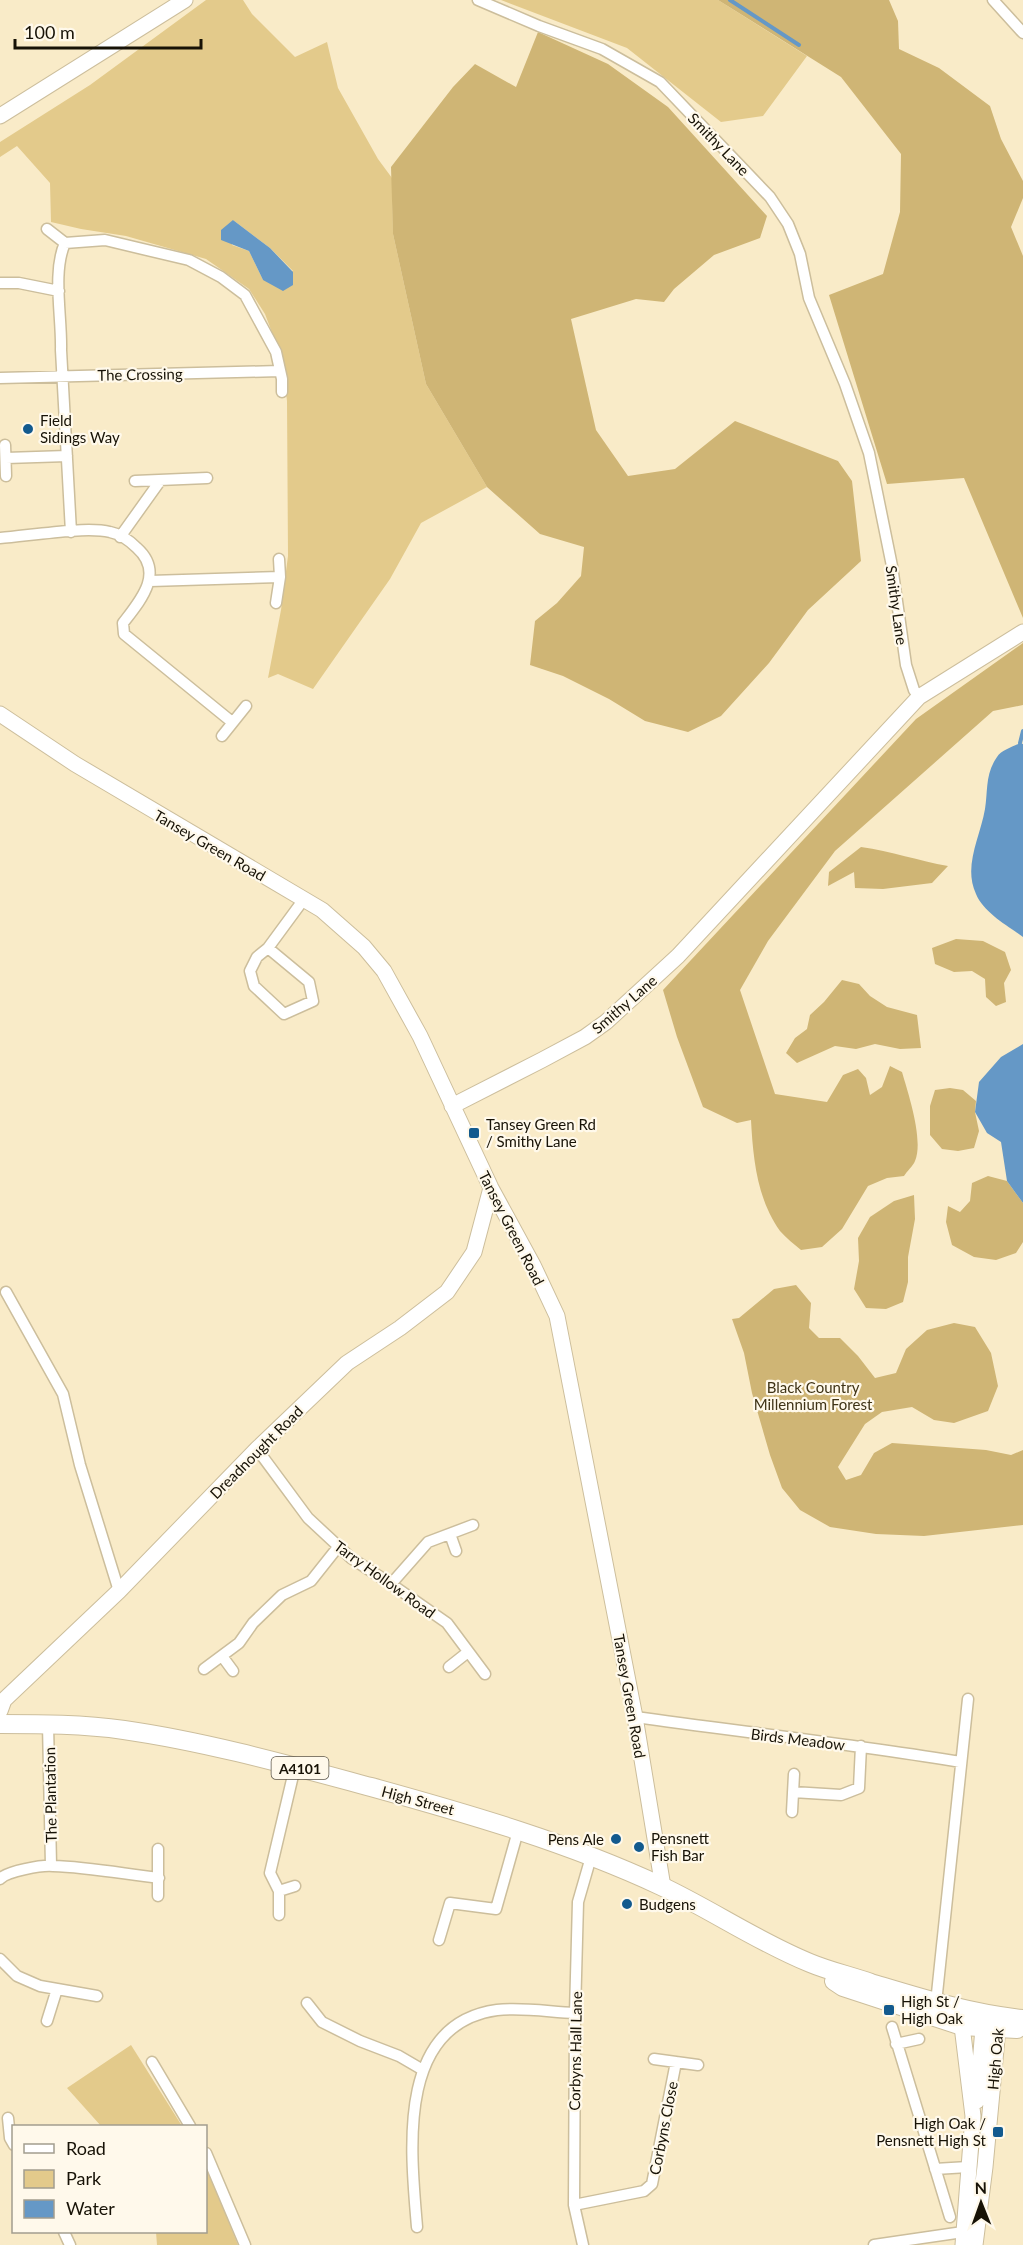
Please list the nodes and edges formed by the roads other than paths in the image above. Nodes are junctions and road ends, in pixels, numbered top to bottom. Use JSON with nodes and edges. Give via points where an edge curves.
{"nodes":[{"id":1,"x":185,"y":0,"type":"edge"},
{"id":2,"x":478,"y":0,"type":"edge"},
{"id":3,"x":993,"y":0,"type":"edge"},
{"id":4,"x":1023,"y":33,"type":"edge"},
{"id":5,"x":0,"y":116,"type":"edge"},
{"id":6,"x":46,"y":229,"type":"dead end"},
{"id":7,"x":65,"y":243,"type":"junction"},
{"id":8,"x":0,"y":283,"type":"edge"},
{"id":9,"x":59,"y":291,"type":"junction"},
{"id":10,"x":280,"y":371,"type":"junction"},
{"id":11,"x":62,"y":376,"type":"junction"},
{"id":12,"x":0,"y":378,"type":"edge"},
{"id":13,"x":282,"y":393,"type":"dead end"},
{"id":14,"x":5,"y":445,"type":"dead end"},
{"id":15,"x":67,"y":456,"type":"junction"},
{"id":16,"x":6,"y":458,"type":"junction"},
{"id":17,"x":6,"y":476,"type":"dead end"},
{"id":18,"x":207,"y":478,"type":"dead end"},
{"id":19,"x":135,"y":481,"type":"dead end"},
{"id":20,"x":160,"y":481,"type":"junction"},
{"id":21,"x":71,"y":532,"type":"junction"},
{"id":22,"x":120,"y":537,"type":"junction"},
{"id":23,"x":0,"y":538,"type":"edge"},
{"id":24,"x":279,"y":559,"type":"dead end"},
{"id":25,"x":280,"y":577,"type":"junction"},
{"id":26,"x":150,"y":581,"type":"junction"},
{"id":27,"x":276,"y":603,"type":"dead end"},
{"id":28,"x":1023,"y":632,"type":"edge"},
{"id":29,"x":919,"y":697,"type":"junction"},
{"id":30,"x":246,"y":706,"type":"dead end"},
{"id":31,"x":0,"y":714,"type":"edge"},
{"id":32,"x":231,"y":722,"type":"junction"},
{"id":33,"x":222,"y":736,"type":"dead end"},
{"id":34,"x":304,"y":899,"type":"junction"},
{"id":35,"x":268,"y":948,"type":"junction"},
{"id":36,"x":452,"y":1106,"type":"junction"},
{"id":37,"x":491,"y":1188,"type":"junction"},
{"id":38,"x":6,"y":1292,"type":"dead end"},
{"id":39,"x":257,"y":1449,"type":"junction"},
{"id":40,"x":474,"y":1525,"type":"dead end"},
{"id":41,"x":450,"y":1534,"type":"junction"},
{"id":42,"x":338,"y":1547,"type":"junction"},
{"id":43,"x":456,"y":1551,"type":"dead end"},
{"id":44,"x":392,"y":1584,"type":"junction"},
{"id":45,"x":119,"y":1590,"type":"junction"},
{"id":46,"x":468,"y":1652,"type":"junction"},
{"id":47,"x":222,"y":1656,"type":"junction"},
{"id":48,"x":449,"y":1667,"type":"dead end"},
{"id":49,"x":204,"y":1669,"type":"dead end"},
{"id":50,"x":234,"y":1671,"type":"dead end"},
{"id":51,"x":485,"y":1674,"type":"dead end"},
{"id":52,"x":968,"y":1699,"type":"dead end"},
{"id":53,"x":0,"y":1711,"type":"edge"},
{"id":54,"x":635,"y":1717,"type":"junction"},
{"id":55,"x":0,"y":1724,"type":"edge"},
{"id":56,"x":48,"y":1724,"type":"junction"},
{"id":57,"x":861,"y":1746,"type":"junction"},
{"id":58,"x":961,"y":1762,"type":"junction"},
{"id":59,"x":295,"y":1767,"type":"junction"},
{"id":60,"x":794,"y":1774,"type":"dead end"},
{"id":61,"x":793,"y":1792,"type":"junction"},
{"id":62,"x":792,"y":1812,"type":"dead end"},
{"id":63,"x":518,"y":1832,"type":"junction"},
{"id":64,"x":158,"y":1849,"type":"dead end"},
{"id":65,"x":591,"y":1857,"type":"junction"},
{"id":66,"x":51,"y":1865,"type":"junction"},
{"id":67,"x":0,"y":1878,"type":"edge"},
{"id":68,"x":159,"y":1878,"type":"junction"},
{"id":69,"x":295,"y":1886,"type":"dead end"},
{"id":70,"x":663,"y":1887,"type":"junction"},
{"id":71,"x":279,"y":1891,"type":"junction"},
{"id":72,"x":158,"y":1896,"type":"dead end"},
{"id":73,"x":279,"y":1915,"type":"dead end"},
{"id":74,"x":439,"y":1940,"type":"dead end"},
{"id":75,"x":0,"y":1959,"type":"edge"},
{"id":76,"x":811,"y":1964,"type":"junction"},
{"id":77,"x":57,"y":1989,"type":"junction"},
{"id":78,"x":96,"y":1996,"type":"dead end"},
{"id":79,"x":308,"y":2002,"type":"dead end"},
{"id":80,"x":936,"y":2003,"type":"junction"},
{"id":81,"x":575,"y":2013,"type":"junction"},
{"id":82,"x":1023,"y":2019,"type":"edge"},
{"id":83,"x":47,"y":2021,"type":"dead end"},
{"id":84,"x":993,"y":2022,"type":"junction"},
{"id":85,"x":962,"y":2026,"type":"junction"},
{"id":86,"x":892,"y":2028,"type":"dead end"},
{"id":87,"x":1023,"y":2029,"type":"edge"},
{"id":88,"x":919,"y":2039,"type":"dead end"},
{"id":89,"x":896,"y":2044,"type":"junction"},
{"id":90,"x":654,"y":2059,"type":"dead end"},
{"id":91,"x":152,"y":2062,"type":"dead end"},
{"id":92,"x":676,"y":2062,"type":"junction"},
{"id":93,"x":698,"y":2065,"type":"dead end"},
{"id":94,"x":423,"y":2070,"type":"junction"},
{"id":95,"x":973,"y":2116,"type":"junction"},
{"id":96,"x":8,"y":2118,"type":"dead end"},
{"id":97,"x":189,"y":2125,"type":"edge"},
{"id":98,"x":8,"y":2142,"type":"edge"},
{"id":99,"x":207,"y":2155,"type":"edge"},
{"id":100,"x":968,"y":2167,"type":"junction"},
{"id":101,"x":985,"y":2167,"type":"junction"},
{"id":102,"x":935,"y":2169,"type":"junction"},
{"id":103,"x":574,"y":2205,"type":"junction"},
{"id":104,"x":950,"y":2217,"type":"dead end"},
{"id":105,"x":417,"y":2227,"type":"dead end"},
{"id":106,"x":969,"y":2239,"type":"edge"},
{"id":107,"x":245,"y":2245,"type":"edge"},
{"id":108,"x":583,"y":2245,"type":"edge"},
{"id":109,"x":874,"y":2245,"type":"edge"}],
"edges":[{"from":1,"to":5,"type":"street"},
{"from":2,"to":29,"type":"street","name":"Smithy Lane","via":[[602,49],[660,82],[770,197],[788,224],[800,254],[809,298],[869,453],[892,566],[906,665]]},
{"from":3,"to":4,"type":"street"},
{"from":6,"to":7,"type":"street"},
{"from":7,"to":9,"type":"street"},
{"from":7,"to":10,"type":"street","via":[[105,240],[189,261],[221,277],[245,295],[276,352]]},
{"from":8,"to":9,"type":"street"},
{"from":9,"to":11,"type":"street"},
{"from":10,"to":11,"type":"street","name":"The Crossing"},
{"from":10,"to":13,"type":"street"},
{"from":11,"to":12,"type":"street","name":"The Crossing"},
{"from":11,"to":15,"type":"street"},
{"from":14,"to":16,"type":"street"},
{"from":15,"to":16,"type":"street"},
{"from":15,"to":21,"type":"street"},
{"from":16,"to":17,"type":"street"},
{"from":18,"to":20,"type":"street"},
{"from":19,"to":20,"type":"street"},
{"from":20,"to":22,"type":"street"},
{"from":21,"to":22,"type":"street","via":[[93,530]]},
{"from":21,"to":23,"type":"street"},
{"from":22,"to":26,"type":"street","via":[[146,556]]},
{"from":24,"to":25,"type":"street"},
{"from":25,"to":26,"type":"street"},
{"from":25,"to":27,"type":"street"},
{"from":26,"to":32,"type":"street","via":[[123,623],[124,634]]},
{"from":28,"to":29,"type":"street"},
{"from":29,"to":36,"type":"street","name":"Smithy Lane","via":[[678,956],[606,1022]]},
{"from":30,"to":32,"type":"street"},
{"from":31,"to":34,"type":"street","name":"Tansey Green Road","via":[[75,765]]},
{"from":32,"to":33,"type":"street"},
{"from":34,"to":35,"type":"street"},
{"from":34,"to":36,"type":"street","name":"Tansey Green Road","via":[[364,947],[384,971]]},
{"from":35,"to":35,"type":"street","via":[[257,957],[250,971],[254,986],[284,1014],[313,1001],[309,982]]},
{"from":36,"to":37,"type":"street","name":"Tansey Green Road"},
{"from":37,"to":39,"type":"street","name":"Dreadnought Road","via":[[474,1252],[447,1292],[347,1363]]},
{"from":37,"to":54,"type":"street","name":"Tansey Green Road","via":[[557,1316]]},
{"from":38,"to":45,"type":"street","via":[[63,1394],[80,1465]]},
{"from":39,"to":42,"type":"street","name":"Tarry Hollow Road","via":[[308,1518]]},
{"from":39,"to":45,"type":"street","name":"Dreadnought Road"},
{"from":40,"to":41,"type":"street"},
{"from":41,"to":43,"type":"street"},
{"from":41,"to":44,"type":"street","via":[[428,1542]]},
{"from":42,"to":44,"type":"street","name":"Tarry Hollow Road"},
{"from":42,"to":47,"type":"street","via":[[311,1581],[282,1594],[239,1643]]},
{"from":44,"to":46,"type":"street","name":"Tarry Hollow Road","via":[[447,1623]]},
{"from":45,"to":53,"type":"street","name":"Dreadnought Road","via":[[4,1700]]},
{"from":46,"to":48,"type":"street"},
{"from":46,"to":51,"type":"street","name":"Tarry Hollow Road"},
{"from":47,"to":49,"type":"street"},
{"from":47,"to":50,"type":"street"},
{"from":52,"to":58,"type":"street"},
{"from":54,"to":57,"type":"street","name":"Birds Meadow"},
{"from":54,"to":70,"type":"street","name":"Tansey Green Road"},
{"from":55,"to":56,"type":"main road","name":"High Street","number":"A4101"},
{"from":56,"to":59,"type":"main road","name":"High Street","number":"A4101","via":[[121,1729],[190,1741]]},
{"from":56,"to":66,"type":"street","name":"The Plantation"},
{"from":57,"to":58,"type":"street","name":"Birds Meadow"},
{"from":57,"to":61,"type":"street","via":[[859,1788],[841,1796]]},
{"from":58,"to":80,"type":"street"},
{"from":59,"to":63,"type":"main road","name":"High Street","number":"A4101","via":[[464,1813]]},
{"from":59,"to":71,"type":"street","via":[[270,1873]]},
{"from":60,"to":61,"type":"street"},
{"from":61,"to":62,"type":"street"},
{"from":63,"to":65,"type":"main road","name":"High Street","number":"A4101"},
{"from":63,"to":74,"type":"street","via":[[496,1909],[450,1903]]},
{"from":64,"to":68,"type":"street"},
{"from":65,"to":70,"type":"main road","name":"High Street","number":"A4101"},
{"from":65,"to":81,"type":"street","name":"Corbyns Hall Lane","via":[[578,1902]]},
{"from":66,"to":67,"type":"street","name":"The Plantation"},
{"from":66,"to":68,"type":"street","name":"The Plantation"},
{"from":68,"to":72,"type":"street"},
{"from":69,"to":71,"type":"street"},
{"from":70,"to":76,"type":"main road","name":"High Street","number":"A4101"},
{"from":71,"to":73,"type":"street"},
{"from":75,"to":77,"type":"street","via":[[16,1977]]},
{"from":76,"to":80,"type":"main road","name":"High Street","number":"A4101"},
{"from":76,"to":85,"type":"main road","name":"High Street","number":"A4101","via":[[843,1987]]},
{"from":77,"to":78,"type":"street"},
{"from":77,"to":83,"type":"street"},
{"from":79,"to":94,"type":"street","via":[[322,2022]]},
{"from":80,"to":84,"type":"main road","name":"High Street","number":"A4101"},
{"from":81,"to":94,"type":"street","via":[[497,2010],[473,2016],[438,2042]]},
{"from":81,"to":103,"type":"street","name":"Corbyns Hall Lane"},
{"from":82,"to":84,"type":"main road","name":"High Street","number":"A4101"},
{"from":84,"to":85,"type":"main road","name":"High Street","number":"A4101"},
{"from":84,"to":87,"type":"main road","name":"High Street","number":"A4101"},
{"from":84,"to":95,"type":"street","name":"High Oak"},
{"from":84,"to":101,"type":"street","name":"High Oak"},
{"from":85,"to":95,"type":"street","name":"High Oak"},
{"from":86,"to":89,"type":"street"},
{"from":88,"to":89,"type":"street"},
{"from":89,"to":102,"type":"street"},
{"from":90,"to":92,"type":"street","name":"Corbyns Close"},
{"from":91,"to":97,"type":"street"},
{"from":92,"to":93,"type":"street","name":"Corbyns Close"},
{"from":92,"to":103,"type":"street","name":"Corbyns Close","via":[[652,2184],[644,2191]]},
{"from":94,"to":105,"type":"street","via":[[415,2100],[412,2161]]},
{"from":95,"to":100,"type":"street","name":"High Oak"},
{"from":96,"to":98,"type":"street"},
{"from":99,"to":107,"type":"street"},
{"from":100,"to":101,"type":"street"},
{"from":100,"to":102,"type":"street"},
{"from":100,"to":106,"type":"street","name":"High Oak"},
{"from":101,"to":106,"type":"street","name":"High Oak"},
{"from":102,"to":104,"type":"street"},
{"from":103,"to":108,"type":"street","name":"Corbyns Hall Lane"},
{"from":106,"to":109,"type":"street"}]}
